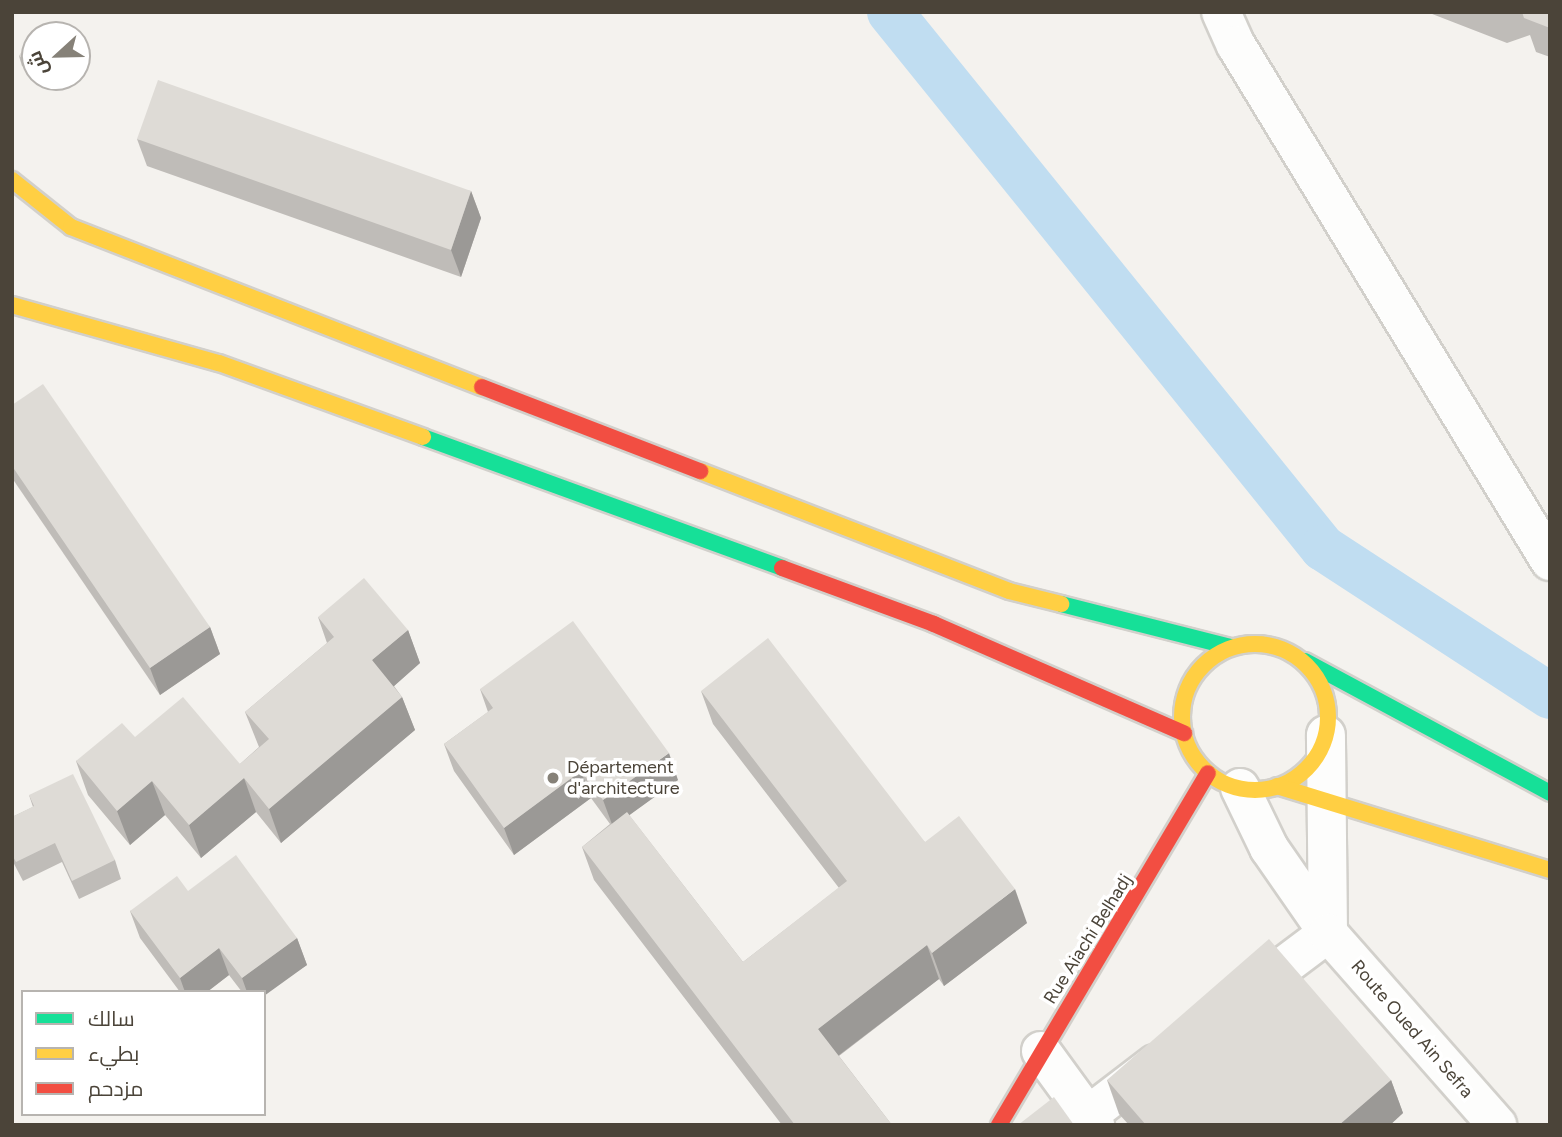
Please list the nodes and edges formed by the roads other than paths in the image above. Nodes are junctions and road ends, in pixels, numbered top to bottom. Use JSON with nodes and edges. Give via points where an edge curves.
{"nodes":[{"id":1,"x":1221,"y":12,"type":"edge"},
{"id":2,"x":12,"y":180,"type":"edge"},
{"id":3,"x":12,"y":305,"type":"edge"},
{"id":4,"x":1550,"y":561,"type":"edge"},
{"id":5,"x":1231,"y":647,"type":"junction"},
{"id":6,"x":1294,"y":655,"type":"junction"},
{"id":7,"x":1184,"y":733,"type":"junction"},
{"id":8,"x":1326,"y":735,"type":"junction"},
{"id":9,"x":1242,"y":782,"type":"junction"},
{"id":10,"x":1550,"y":793,"type":"edge"},
{"id":11,"x":1328,"y":800,"type":"junction"},
{"id":12,"x":1550,"y":870,"type":"edge"},
{"id":13,"x":1328,"y":933,"type":"junction"},
{"id":14,"x":1218,"y":1016,"type":"edge"},
{"id":15,"x":1185,"y":1041,"type":"edge"},
{"id":16,"x":1041,"y":1051,"type":"junction"},
{"id":17,"x":1480,"y":1119,"type":"edge"},
{"id":18,"x":1091,"y":1120,"type":"edge"},
{"id":19,"x":999,"y":1125,"type":"edge"}],
"edges":[{"from":1,"to":4,"type":"street","via":[[1236,46]]},
{"from":2,"to":5,"type":"main road","via":[[71,227],[1009,591]]},
{"from":3,"to":7,"type":"main road","via":[[219,363],[934,624]]},
{"from":5,"to":6,"type":"main road","via":[[1275,646]]},
{"from":5,"to":7,"type":"main road","via":[[1197,672],[1185,701]]},
{"from":6,"to":8,"type":"main road","via":[[1311,670],[1323,690],[1328,712]]},
{"from":6,"to":10,"type":"main road"},
{"from":7,"to":9,"type":"main road","via":[[1193,755]]},
{"from":8,"to":9,"type":"main road","via":[[1316,758],[1299,776]]},
{"from":8,"to":11,"type":"street"},
{"from":9,"to":11,"type":"main road"},
{"from":9,"to":13,"type":"street","name":"Route Oued Ain Sefra","via":[[1269,848]]},
{"from":9,"to":16,"type":"main road","name":"Rue Aiachi Belhadj","via":[[1141,891]]},
{"from":11,"to":12,"type":"main road"},
{"from":11,"to":13,"type":"street"},
{"from":13,"to":14,"type":"street"},
{"from":13,"to":17,"type":"street","name":"Route Oued Ain Sefra"},
{"from":15,"to":18,"type":"street"},
{"from":16,"to":18,"type":"street"},
{"from":16,"to":19,"type":"main road","name":"Rue Aiachi Belhadj"}]}
